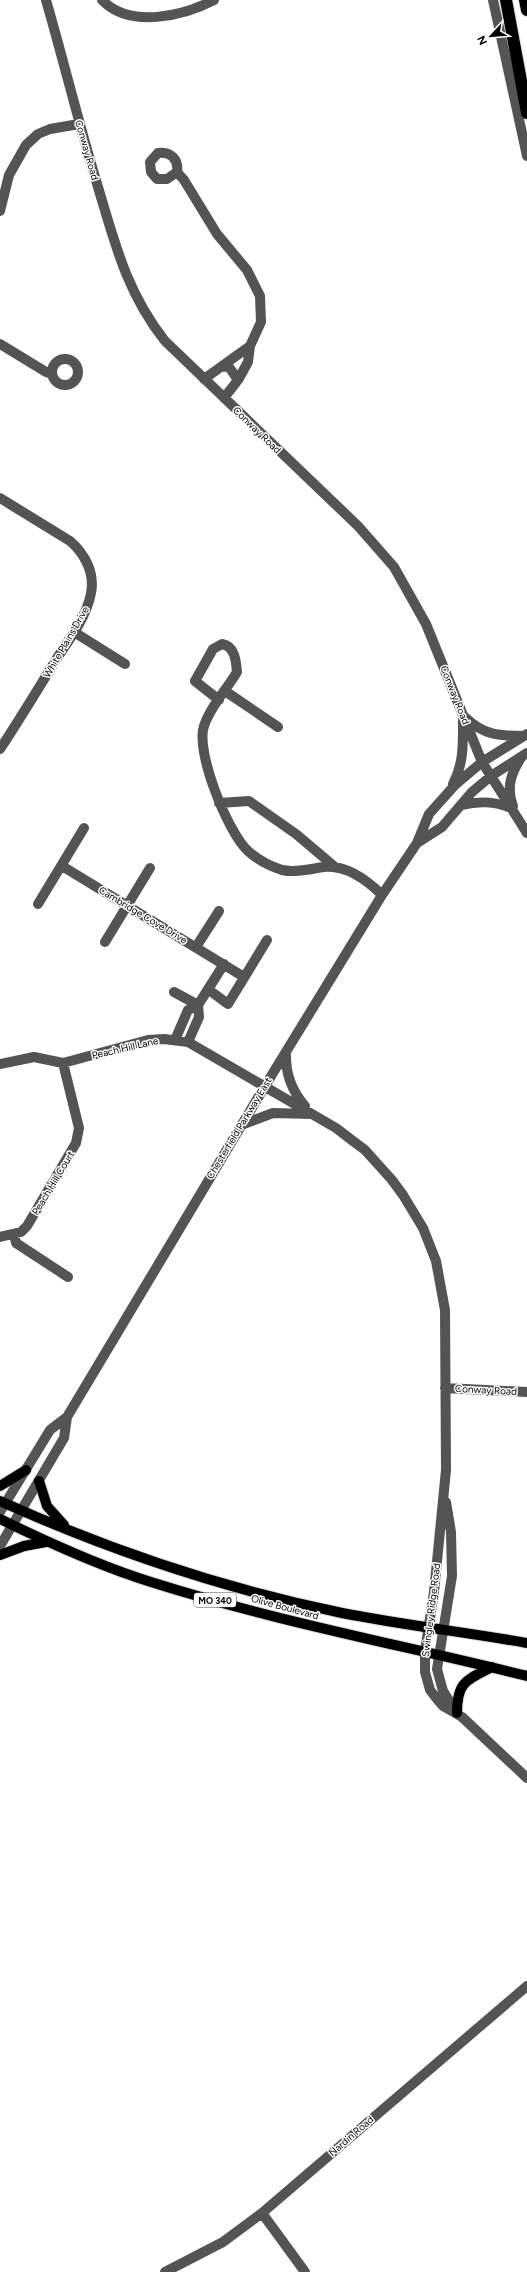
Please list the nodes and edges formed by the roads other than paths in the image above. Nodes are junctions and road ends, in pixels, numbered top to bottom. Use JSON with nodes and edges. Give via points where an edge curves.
{"nodes":[{"id":1,"x":46,"y":0,"type":"edge"},
{"id":2,"x":102,"y":0,"type":"edge"},
{"id":3,"x":214,"y":0,"type":"edge"},
{"id":4,"x":493,"y":0,"type":"edge"},
{"id":5,"x":506,"y":0,"type":"edge"},
{"id":6,"x":525,"y":0,"type":"edge"},
{"id":7,"x":527,"y":10,"type":"edge"},
{"id":8,"x":527,"y":113,"type":"edge"},
{"id":9,"x":79,"y":124,"type":"junction"},
{"id":10,"x":527,"y":156,"type":"edge"},
{"id":11,"x":177,"y":172,"type":"dead end"},
{"id":12,"x":0,"y":211,"type":"edge"},
{"id":13,"x":0,"y":344,"type":"edge"},
{"id":14,"x":250,"y":346,"type":"junction"},
{"id":15,"x":222,"y":366,"type":"junction"},
{"id":16,"x":52,"y":374,"type":"dead end"},
{"id":17,"x":204,"y":379,"type":"junction"},
{"id":18,"x":238,"y":380,"type":"junction"},
{"id":19,"x":224,"y":398,"type":"junction"},
{"id":20,"x":0,"y":498,"type":"edge"},
{"id":21,"x":74,"y":632,"type":"junction"},
{"id":22,"x":125,"y":664,"type":"dead end"},
{"id":23,"x":225,"y":691,"type":"junction"},
{"id":24,"x":219,"y":700,"type":"junction"},
{"id":25,"x":463,"y":714,"type":"junction"},
{"id":26,"x":278,"y":727,"type":"dead end"},
{"id":27,"x":526,"y":735,"type":"edge"},
{"id":28,"x":0,"y":749,"type":"edge"},
{"id":29,"x":525,"y":754,"type":"edge"},
{"id":30,"x":482,"y":762,"type":"junction"},
{"id":31,"x":491,"y":776,"type":"junction"},
{"id":32,"x":449,"y":792,"type":"junction"},
{"id":33,"x":219,"y":803,"type":"junction"},
{"id":34,"x":461,"y":805,"type":"junction"},
{"id":35,"x":511,"y":808,"type":"junction"},
{"id":36,"x":518,"y":819,"type":"junction"},
{"id":37,"x":84,"y":828,"type":"dead end"},
{"id":38,"x":527,"y":833,"type":"edge"},
{"id":39,"x":417,"y":843,"type":"junction"},
{"id":40,"x":62,"y":866,"type":"junction"},
{"id":41,"x":335,"y":867,"type":"junction"},
{"id":42,"x":150,"y":868,"type":"dead end"},
{"id":43,"x":382,"y":895,"type":"junction"},
{"id":44,"x":38,"y":904,"type":"dead end"},
{"id":45,"x":127,"y":905,"type":"junction"},
{"id":46,"x":219,"y":911,"type":"dead end"},
{"id":47,"x":267,"y":940,"type":"dead end"},
{"id":48,"x":105,"y":942,"type":"dead end"},
{"id":49,"x":196,"y":947,"type":"junction"},
{"id":50,"x":224,"y":964,"type":"junction"},
{"id":51,"x":244,"y":977,"type":"junction"},
{"id":52,"x":209,"y":990,"type":"junction"},
{"id":53,"x":174,"y":992,"type":"dead end"},
{"id":54,"x":198,"y":1005,"type":"junction"},
{"id":55,"x":175,"y":1040,"type":"junction"},
{"id":56,"x":188,"y":1042,"type":"junction"},
{"id":57,"x":286,"y":1051,"type":"junction"},
{"id":58,"x":62,"y":1063,"type":"junction"},
{"id":59,"x":0,"y":1064,"type":"edge"},
{"id":60,"x":265,"y":1086,"type":"junction"},
{"id":61,"x":312,"y":1114,"type":"junction"},
{"id":62,"x":241,"y":1125,"type":"junction"},
{"id":63,"x":14,"y":1234,"type":"junction"},
{"id":64,"x":0,"y":1237,"type":"edge"},
{"id":65,"x":68,"y":1277,"type":"dead end"},
{"id":66,"x":445,"y":1388,"type":"junction"},
{"id":67,"x":527,"y":1392,"type":"edge"},
{"id":68,"x":67,"y":1417,"type":"junction"},
{"id":69,"x":26,"y":1470,"type":"junction"},
{"id":70,"x":39,"y":1481,"type":"junction"},
{"id":71,"x":0,"y":1486,"type":"edge"},
{"id":72,"x":445,"y":1492,"type":"junction"},
{"id":73,"x":2,"y":1505,"type":"edge"},
{"id":74,"x":22,"y":1510,"type":"junction"},
{"id":75,"x":0,"y":1519,"type":"edge"},
{"id":76,"x":13,"y":1525,"type":"junction"},
{"id":77,"x":68,"y":1530,"type":"junction"},
{"id":78,"x":46,"y":1542,"type":"junction"},
{"id":79,"x":0,"y":1546,"type":"edge"},
{"id":80,"x":0,"y":1555,"type":"edge"},
{"id":81,"x":428,"y":1628,"type":"junction"},
{"id":82,"x":443,"y":1630,"type":"junction"},
{"id":83,"x":527,"y":1643,"type":"edge"},
{"id":84,"x":425,"y":1651,"type":"junction"},
{"id":85,"x":439,"y":1655,"type":"junction"},
{"id":86,"x":492,"y":1667,"type":"junction"},
{"id":87,"x":527,"y":1676,"type":"edge"},
{"id":88,"x":457,"y":1714,"type":"junction"},
{"id":89,"x":527,"y":1778,"type":"edge"},
{"id":90,"x":527,"y":1986,"type":"edge"},
{"id":91,"x":262,"y":2213,"type":"junction"},
{"id":92,"x":166,"y":2272,"type":"edge"},
{"id":93,"x":304,"y":2272,"type":"edge"}],
"edges":[{"from":1,"to":9,"type":"street","name":"Conway Road"},
{"from":2,"to":3,"type":"street","via":[[118,11],[137,17],[175,14]]},
{"from":4,"to":10,"type":"street"},
{"from":5,"to":8,"type":"highway"},
{"from":6,"to":7,"type":"highway"},
{"from":9,"to":12,"type":"street","via":[[50,129],[38,134],[26,145],[8,175]]},
{"from":9,"to":17,"type":"street","name":"Conway Road","via":[[121,267],[131,288],[151,323],[165,341]]},
{"from":11,"to":14,"type":"street","via":[[217,234],[247,270],[260,296],[261,322]]},
{"from":13,"to":16,"type":"street"},
{"from":14,"to":15,"type":"street"},
{"from":14,"to":18,"type":"street","via":[[248,362]]},
{"from":15,"to":17,"type":"street"},
{"from":15,"to":18,"type":"street","via":[[233,371]]},
{"from":17,"to":19,"type":"street","name":"Conway Road"},
{"from":18,"to":19,"type":"street"},
{"from":19,"to":25,"type":"street","name":"Conway Road","via":[[358,526],[394,567],[426,624]]},
{"from":20,"to":21,"type":"street","name":"White Plains Drive","via":[[70,541],[86,560],[92,591],[90,601]]},
{"from":21,"to":22,"type":"street"},
{"from":21,"to":28,"type":"street","name":"White Plains Drive"},
{"from":23,"to":24,"type":"street"},
{"from":23,"to":24,"type":"street","via":[[237,672],[234,653],[222,644],[213,649],[195,681]]},
{"from":23,"to":26,"type":"street"},
{"from":24,"to":33,"type":"street","via":[[204,726],[201,739]]},
{"from":25,"to":27,"type":"street","via":[[475,726],[492,735]]},
{"from":25,"to":30,"type":"street","name":"Conway Road"},
{"from":25,"to":32,"type":"street","via":[[464,752],[458,774]]},
{"from":27,"to":30,"type":"street","name":"Chesterfield Parkway East"},
{"from":29,"to":31,"type":"street","name":"Chesterfield Parkway East"},
{"from":29,"to":36,"type":"street","via":[[513,770],[509,782],[512,803]]},
{"from":30,"to":31,"type":"street","name":"Conway Road"},
{"from":30,"to":32,"type":"street","name":"Chesterfield Parkway East"},
{"from":31,"to":34,"type":"street","name":"Chesterfield Parkway East"},
{"from":31,"to":35,"type":"street","name":"Conway Road"},
{"from":32,"to":39,"type":"street","name":"Chesterfield Parkway East","via":[[429,814]]},
{"from":33,"to":41,"type":"street","via":[[249,801],[296,834]]},
{"from":33,"to":41,"type":"street","via":[[231,830],[247,851],[265,864],[284,870],[303,871]]},
{"from":34,"to":35,"type":"street","via":[[477,801],[493,802]]},
{"from":34,"to":39,"type":"street","name":"Chesterfield Parkway East","via":[[442,827]]},
{"from":35,"to":36,"type":"street","name":"Conway Road"},
{"from":36,"to":38,"type":"street","name":"Conway Road"},
{"from":37,"to":40,"type":"street"},
{"from":39,"to":43,"type":"street","name":"Chesterfield Parkway East"},
{"from":40,"to":44,"type":"street"},
{"from":40,"to":45,"type":"street","name":"Cambridge Cove Drive"},
{"from":41,"to":43,"type":"street","via":[[367,880]]},
{"from":42,"to":45,"type":"street"},
{"from":43,"to":57,"type":"street","name":"Chesterfield Parkway East"},
{"from":45,"to":48,"type":"street"},
{"from":45,"to":49,"type":"street","name":"Cambridge Cove Drive"},
{"from":46,"to":49,"type":"street"},
{"from":47,"to":51,"type":"street"},
{"from":49,"to":50,"type":"street","name":"Cambridge Cove Drive"},
{"from":50,"to":51,"type":"street","name":"Cambridge Cove Drive"},
{"from":50,"to":52,"type":"street"},
{"from":51,"to":52,"type":"street","via":[[228,1004]]},
{"from":52,"to":54,"type":"street"},
{"from":53,"to":54,"type":"street"},
{"from":54,"to":55,"type":"street","via":[[188,1010]]},
{"from":54,"to":56,"type":"street","via":[[199,1017]]},
{"from":55,"to":56,"type":"street","name":"Peach Hill Lane"},
{"from":55,"to":58,"type":"street","name":"Peach Hill Lane","via":[[148,1040]]},
{"from":56,"to":60,"type":"street","name":"Peach Hill Lane"},
{"from":57,"to":60,"type":"street","name":"Chesterfield Parkway East"},
{"from":57,"to":61,"type":"street","via":[[288,1078],[294,1094]]},
{"from":58,"to":59,"type":"street","name":"Peach Hill Lane","via":[[34,1057]]},
{"from":58,"to":63,"type":"street","name":"Peach Hill Court","via":[[79,1128],[76,1143],[27,1226]]},
{"from":60,"to":61,"type":"street","name":"Swingley Ridge Road"},
{"from":60,"to":62,"type":"street","name":"Chesterfield Parkway East"},
{"from":61,"to":62,"type":"street","via":[[273,1113]]},
{"from":61,"to":66,"type":"street","name":"Swingley Ridge Road","via":[[365,1150],[403,1194],[423,1228],[436,1261],[443,1294]]},
{"from":62,"to":68,"type":"street","name":"Chesterfield Parkway East"},
{"from":63,"to":64,"type":"street","name":"Peach Hill Court"},
{"from":63,"to":65,"type":"street","via":[[16,1243]]},
{"from":66,"to":67,"type":"street","name":"Conway Road"},
{"from":66,"to":72,"type":"street","name":"Swingley Ridge Road"},
{"from":68,"to":69,"type":"street","name":"Chesterfield Parkway East","via":[[50,1430]]},
{"from":68,"to":70,"type":"street","name":"Chesterfield Parkway East","via":[[64,1438]]},
{"from":69,"to":71,"type":"main road"},
{"from":69,"to":73,"type":"street","name":"Chesterfield Parkway East"},
{"from":70,"to":74,"type":"street","name":"Chesterfield Parkway East"},
{"from":70,"to":77,"type":"main road","via":[[47,1506]]},
{"from":72,"to":81,"type":"street","name":"Swingley Ridge Road"},
{"from":72,"to":82,"type":"street","name":"Swingley Ridge Road","via":[[452,1561]]},
{"from":73,"to":74,"type":"main road","name":"Olive Boulevard","number":"MO 340"},
{"from":74,"to":76,"type":"street","name":"Chesterfield Parkway East"},
{"from":74,"to":77,"type":"main road","name":"Olive Boulevard","number":"MO 340"},
{"from":75,"to":76,"type":"main road","name":"Olive Boulevard","number":"MO 340"},
{"from":76,"to":78,"type":"main road","name":"Olive Boulevard","number":"MO 340"},
{"from":76,"to":79,"type":"street","name":"Chesterfield Parkway East"},
{"from":77,"to":81,"type":"main road","name":"Olive Boulevard","number":"MO 340","via":[[193,1573],[278,1598],[347,1614]]},
{"from":78,"to":80,"type":"main road","via":[[28,1545]]},
{"from":78,"to":84,"type":"main road","name":"Olive Boulevard","number":"MO 340","via":[[150,1582],[343,1634]]},
{"from":81,"to":82,"type":"main road","name":"Olive Boulevard","number":"MO 340"},
{"from":81,"to":84,"type":"street","name":"Swingley Ridge Road"},
{"from":82,"to":83,"type":"main road","name":"Olive Boulevard","number":"MO 340"},
{"from":82,"to":85,"type":"street","name":"Swingley Ridge Road"},
{"from":84,"to":85,"type":"main road","name":"Olive Boulevard","number":"MO 340"},
{"from":84,"to":88,"type":"street","name":"Swingley Ridge Road","via":[[425,1672],[430,1690],[444,1706]]},
{"from":85,"to":86,"type":"main road","name":"Olive Boulevard","number":"MO 340"},
{"from":85,"to":88,"type":"street","name":"Swingley Ridge Road","via":[[437,1669],[440,1684]]},
{"from":86,"to":87,"type":"main road","name":"Olive Boulevard","number":"MO 340"},
{"from":86,"to":88,"type":"main road","via":[[460,1687]]},
{"from":88,"to":89,"type":"street","name":"Swingley Ridge Road"},
{"from":90,"to":91,"type":"street","name":"Nardin Road"},
{"from":91,"to":92,"type":"street","name":"Nardin Road","via":[[223,2242]]},
{"from":91,"to":93,"type":"street"}]}
